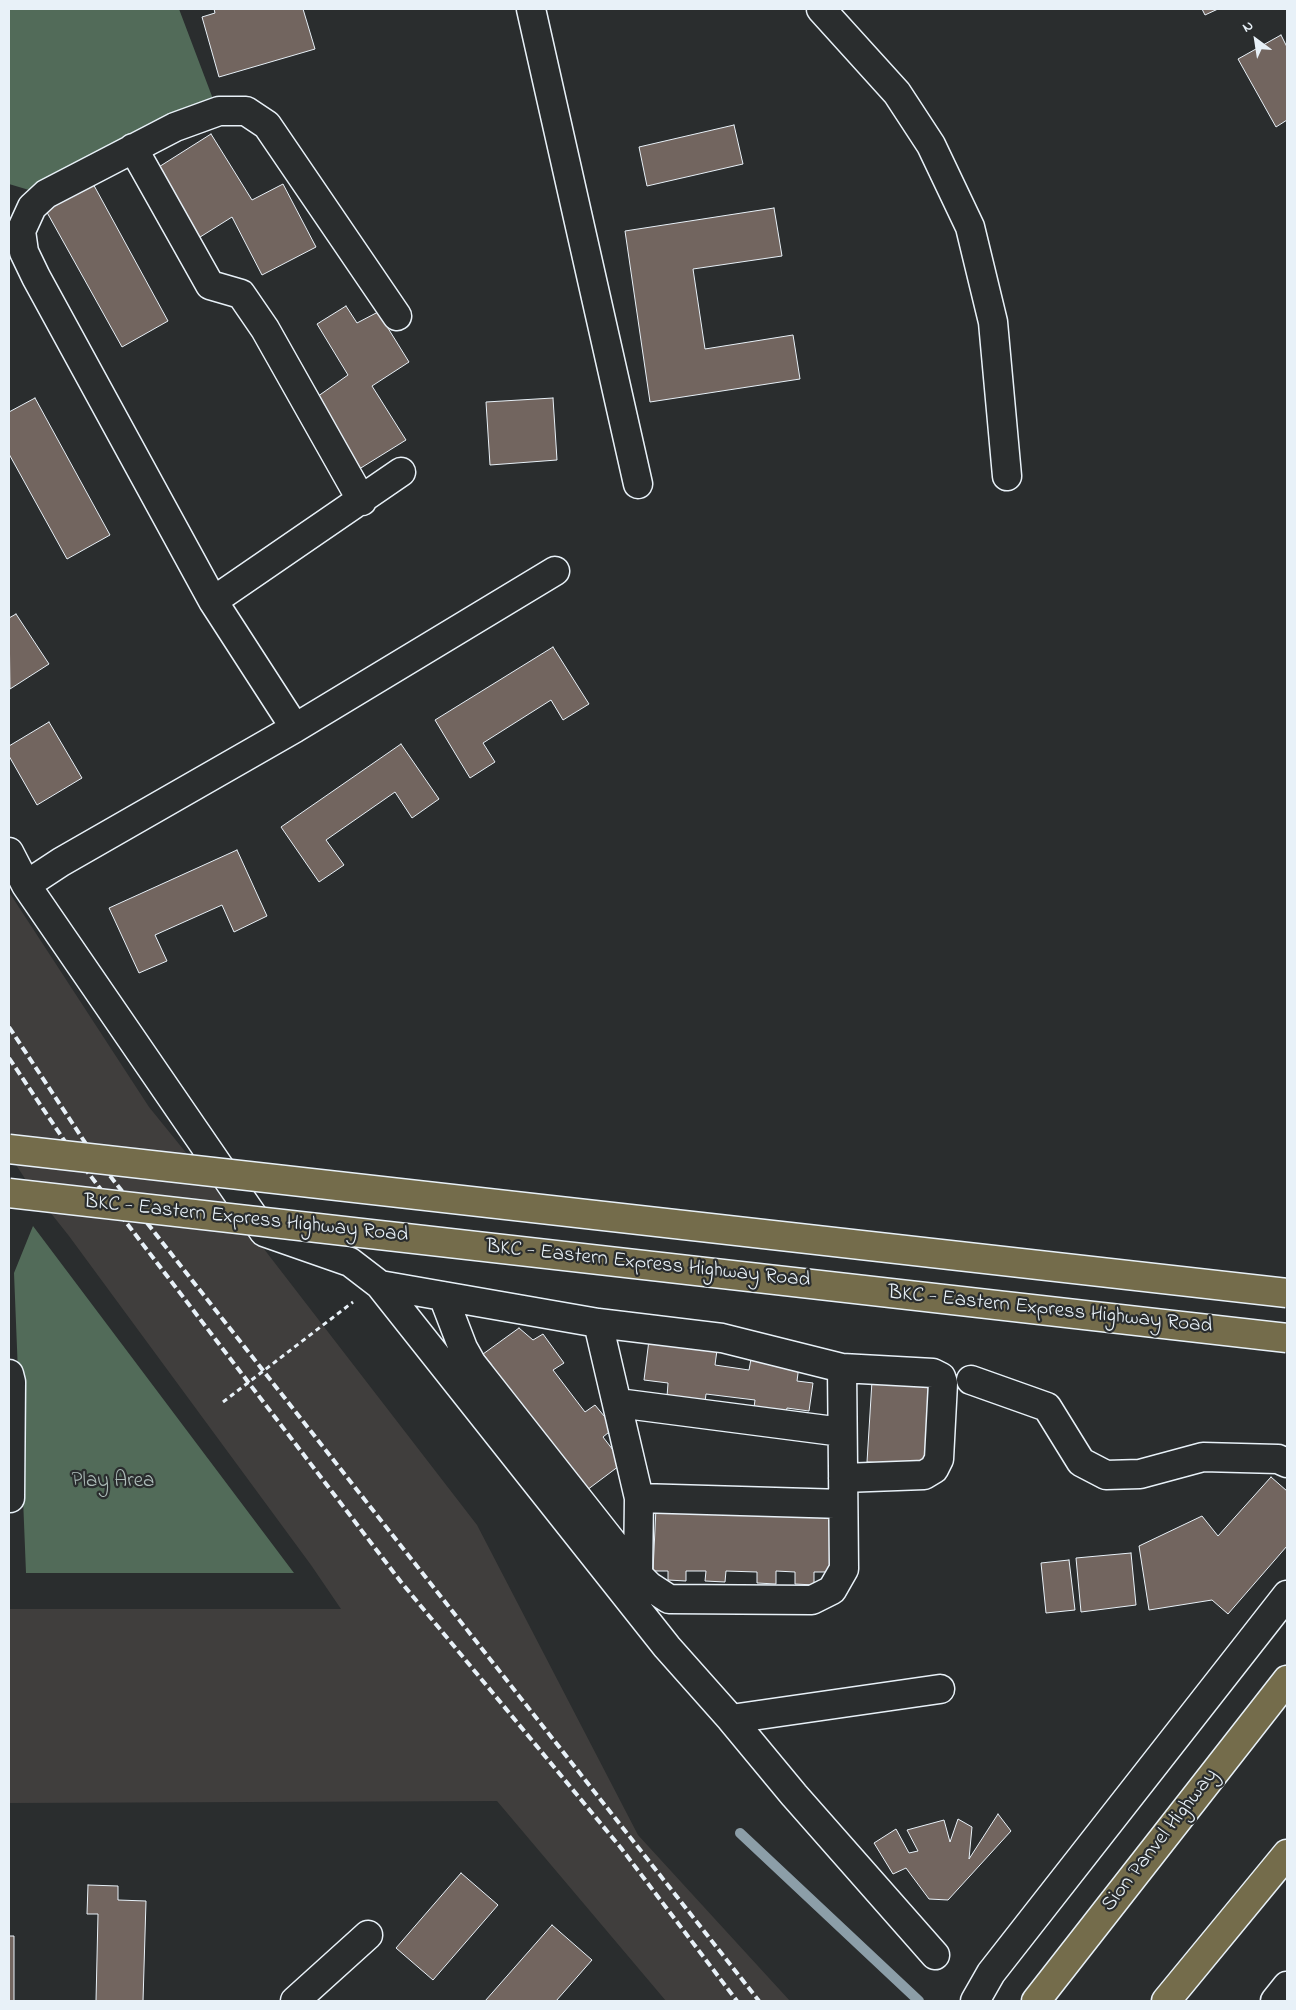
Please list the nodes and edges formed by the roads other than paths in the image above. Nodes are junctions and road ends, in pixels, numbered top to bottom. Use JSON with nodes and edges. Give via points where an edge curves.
{"nodes":[{"id":1,"x":531,"y":9,"type":"edge"},
{"id":2,"x":820,"y":9,"type":"edge"},
{"id":3,"x":134,"y":148,"type":"junction"},
{"id":4,"x":397,"y":316,"type":"dead end"},
{"id":5,"x":401,"y":472,"type":"dead end"},
{"id":6,"x":1007,"y":476,"type":"dead end"},
{"id":7,"x":638,"y":484,"type":"dead end"},
{"id":8,"x":362,"y":501,"type":"junction"},
{"id":9,"x":556,"y":571,"type":"dead end"},
{"id":10,"x":213,"y":601,"type":"junction"},
{"id":11,"x":295,"y":728,"type":"junction"},
{"id":12,"x":9,"y":852,"type":"edge"},
{"id":13,"x":26,"y":885,"type":"junction"},
{"id":14,"x":9,"y":1149,"type":"edge"},
{"id":15,"x":9,"y":1193,"type":"edge"},
{"id":16,"x":380,"y":1285,"type":"junction"},
{"id":17,"x":1287,"y":1293,"type":"edge"},
{"id":18,"x":443,"y":1296,"type":"junction"},
{"id":19,"x":598,"y":1323,"type":"junction"},
{"id":20,"x":1287,"y":1338,"type":"edge"},
{"id":21,"x":842,"y":1368,"type":"junction"},
{"id":22,"x":9,"y":1374,"type":"edge"},
{"id":23,"x":971,"y":1380,"type":"dead end"},
{"id":24,"x":618,"y":1403,"type":"junction"},
{"id":25,"x":842,"y":1432,"type":"junction"},
{"id":26,"x":1287,"y":1463,"type":"edge"},
{"id":27,"x":843,"y":1491,"type":"junction"},
{"id":28,"x":10,"y":1498,"type":"dead end"},
{"id":29,"x":639,"y":1498,"type":"junction"},
{"id":30,"x":638,"y":1575,"type":"junction"},
{"id":31,"x":1287,"y":1596,"type":"edge"},
{"id":32,"x":1287,"y":1680,"type":"edge"},
{"id":33,"x":940,"y":1689,"type":"dead end"},
{"id":34,"x":731,"y":1719,"type":"junction"},
{"id":35,"x":1287,"y":1854,"type":"edge"},
{"id":36,"x":368,"y":1935,"type":"dead end"},
{"id":37,"x":935,"y":1955,"type":"dead end"},
{"id":38,"x":1287,"y":1986,"type":"edge"},
{"id":39,"x":295,"y":2001,"type":"edge"},
{"id":40,"x":975,"y":2001,"type":"edge"},
{"id":41,"x":1036,"y":2001,"type":"edge"},
{"id":42,"x":1166,"y":2001,"type":"edge"},
{"id":43,"x":1276,"y":2001,"type":"edge"}],
"edges":[{"from":1,"to":7,"type":"street"},
{"from":2,"to":6,"type":"street","via":[[897,93],[931,145],[970,227],[993,322]]},
{"from":3,"to":4,"type":"street","via":[[175,127],[219,111],[246,112],[266,125]]},
{"from":3,"to":8,"type":"street","via":[[210,285],[242,294],[265,329]]},
{"from":3,"to":10,"type":"street","via":[[46,194],[32,207],[21,231],[24,252]]},
{"from":5,"to":8,"type":"street"},
{"from":8,"to":10,"type":"street"},
{"from":9,"to":11,"type":"street"},
{"from":10,"to":11,"type":"street"},
{"from":11,"to":13,"type":"street"},
{"from":12,"to":13,"type":"street"},
{"from":13,"to":16,"type":"street","via":[[264,1232],[350,1262]]},
{"from":14,"to":17,"type":"main road","name":"BKC - Eastern Express Highway Road","bridge":true},
{"from":15,"to":20,"type":"main road","name":"BKC - Eastern Express Highway Road","bridge":true},
{"from":16,"to":18,"type":"street"},
{"from":16,"to":34,"type":"street","via":[[654,1631]]},
{"from":18,"to":19,"type":"street"},
{"from":18,"to":30,"type":"street","via":[[472,1364]]},
{"from":19,"to":21,"type":"street","via":[[722,1338]]},
{"from":19,"to":24,"type":"street"},
{"from":21,"to":25,"type":"street"},
{"from":21,"to":27,"type":"street","via":[[932,1373],[944,1383],[939,1459],[934,1469],[924,1475]]},
{"from":22,"to":28,"type":"street"},
{"from":23,"to":26,"type":"street","via":[[1047,1407],[1081,1462],[1106,1475],[1140,1474],[1203,1457],[1278,1459]]},
{"from":24,"to":25,"type":"street"},
{"from":24,"to":29,"type":"street"},
{"from":25,"to":27,"type":"street"},
{"from":27,"to":29,"type":"street"},
{"from":27,"to":30,"type":"street","via":[[844,1569],[832,1590],[812,1600],[668,1599]]},
{"from":29,"to":30,"type":"street"},
{"from":31,"to":40,"type":"street","via":[[991,1972]]},
{"from":32,"to":41,"type":"main road","name":"Sion Panvel Highway"},
{"from":33,"to":34,"type":"street"},
{"from":34,"to":37,"type":"street"},
{"from":35,"to":42,"type":"main road"},
{"from":36,"to":39,"type":"street"},
{"from":38,"to":43,"type":"street"}]}
